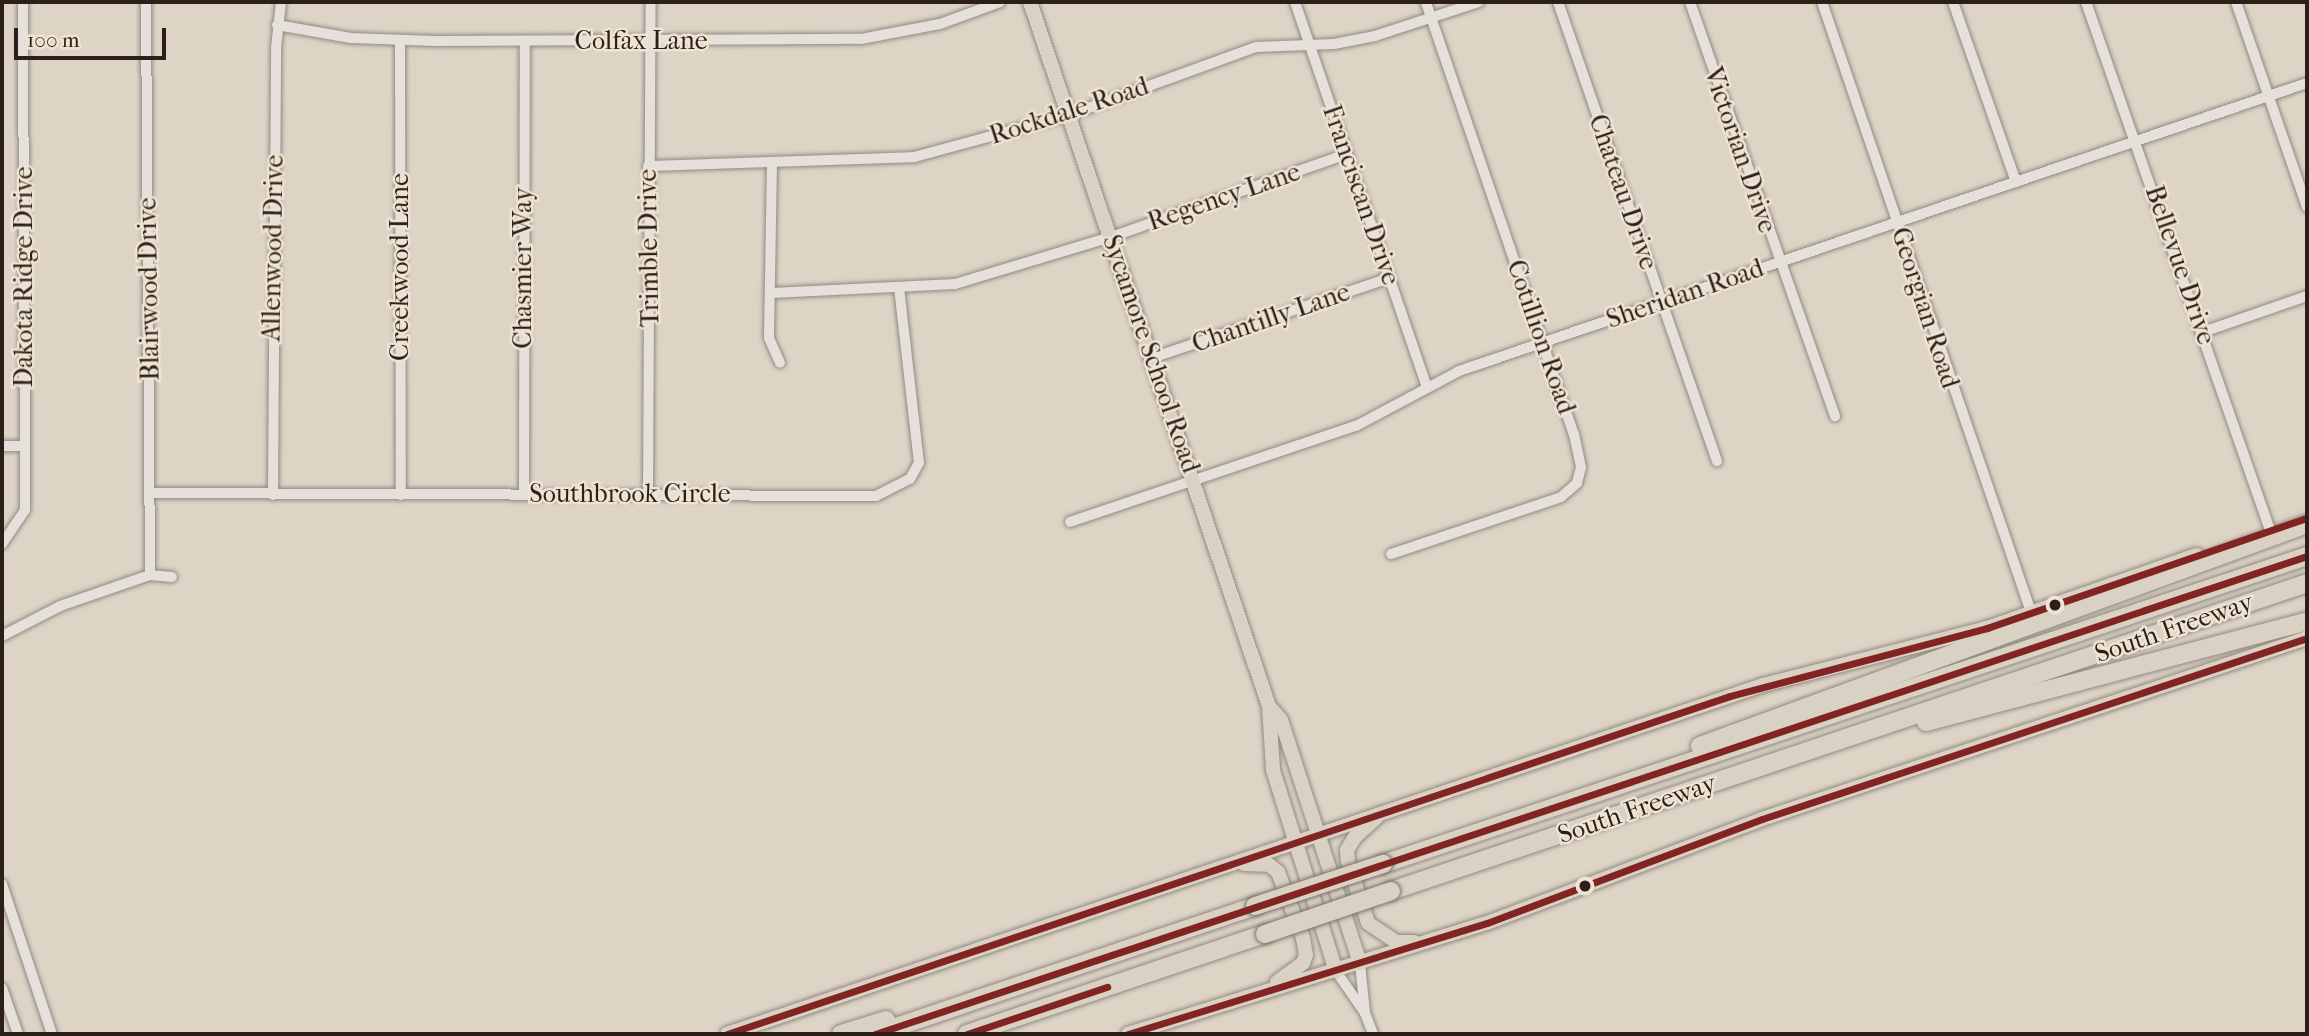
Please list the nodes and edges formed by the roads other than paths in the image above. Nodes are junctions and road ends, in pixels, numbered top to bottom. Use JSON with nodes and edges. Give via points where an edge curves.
{"nodes":[{"id":1,"x":23,"y":2,"type":"edge"},
{"id":2,"x":146,"y":2,"type":"edge"},
{"id":3,"x":281,"y":2,"type":"edge"},
{"id":4,"x":650,"y":2,"type":"edge"},
{"id":5,"x":1000,"y":2,"type":"edge"},
{"id":6,"x":1030,"y":2,"type":"edge"},
{"id":7,"x":1295,"y":2,"type":"edge"},
{"id":8,"x":1426,"y":2,"type":"edge"},
{"id":9,"x":1479,"y":2,"type":"edge"},
{"id":10,"x":1558,"y":2,"type":"edge"},
{"id":11,"x":1690,"y":2,"type":"edge"},
{"id":12,"x":1822,"y":2,"type":"edge"},
{"id":13,"x":1953,"y":2,"type":"edge"},
{"id":14,"x":2086,"y":2,"type":"edge"},
{"id":15,"x":2236,"y":2,"type":"edge"},
{"id":16,"x":1431,"y":17,"type":"junction"},
{"id":17,"x":277,"y":25,"type":"junction"},
{"id":18,"x":400,"y":40,"type":"junction"},
{"id":19,"x":525,"y":41,"type":"junction"},
{"id":20,"x":650,"y":41,"type":"junction"},
{"id":21,"x":1310,"y":46,"type":"junction"},
{"id":22,"x":2307,"y":83,"type":"edge"},
{"id":23,"x":2269,"y":98,"type":"junction"},
{"id":24,"x":1069,"y":115,"type":"junction"},
{"id":25,"x":2138,"y":141,"type":"junction"},
{"id":26,"x":1347,"y":154,"type":"junction"},
{"id":27,"x":772,"y":163,"type":"junction"},
{"id":28,"x":648,"y":166,"type":"junction"},
{"id":29,"x":2016,"y":182,"type":"junction"},
{"id":30,"x":2307,"y":206,"type":"edge"},
{"id":31,"x":1897,"y":223,"type":"junction"},
{"id":32,"x":1111,"y":237,"type":"junction"},
{"id":33,"x":1779,"y":262,"type":"junction"},
{"id":34,"x":1390,"y":278,"type":"junction"},
{"id":35,"x":899,"y":288,"type":"junction"},
{"id":36,"x":772,"y":292,"type":"junction"},
{"id":37,"x":2307,"y":296,"type":"edge"},
{"id":38,"x":1660,"y":302,"type":"junction"},
{"id":39,"x":2203,"y":332,"type":"junction"},
{"id":40,"x":1543,"y":342,"type":"junction"},
{"id":41,"x":1152,"y":358,"type":"junction"},
{"id":42,"x":780,"y":363,"type":"dead end"},
{"id":43,"x":1427,"y":388,"type":"junction"},
{"id":44,"x":1835,"y":416,"type":"dead end"},
{"id":45,"x":2,"y":446,"type":"edge"},
{"id":46,"x":24,"y":446,"type":"junction"},
{"id":47,"x":1717,"y":461,"type":"dead end"},
{"id":48,"x":1193,"y":478,"type":"junction"},
{"id":49,"x":150,"y":493,"type":"junction"},
{"id":50,"x":524,"y":494,"type":"junction"},
{"id":51,"x":648,"y":494,"type":"junction"},
{"id":52,"x":273,"y":495,"type":"junction"},
{"id":53,"x":401,"y":495,"type":"junction"},
{"id":54,"x":2307,"y":518,"type":"edge"},
{"id":55,"x":1070,"y":522,"type":"dead end"},
{"id":56,"x":2307,"y":524,"type":"edge"},
{"id":57,"x":2270,"y":530,"type":"junction"},
{"id":58,"x":2,"y":544,"type":"edge"},
{"id":59,"x":1391,"y":554,"type":"dead end"},
{"id":60,"x":2307,"y":556,"type":"edge"},
{"id":61,"x":150,"y":575,"type":"junction"},
{"id":62,"x":172,"y":577,"type":"dead end"},
{"id":63,"x":2307,"y":583,"type":"edge"},
{"id":64,"x":2031,"y":612,"type":"junction"},
{"id":65,"x":2307,"y":621,"type":"edge"},
{"id":66,"x":2,"y":636,"type":"edge"},
{"id":67,"x":2307,"y":638,"type":"edge"},
{"id":68,"x":1269,"y":706,"type":"junction"},
{"id":69,"x":1864,"y":733,"type":"junction"},
{"id":70,"x":1568,"y":803,"type":"junction"},
{"id":71,"x":1386,"y":811,"type":"junction"},
{"id":72,"x":1317,"y":832,"type":"junction"},
{"id":73,"x":1294,"y":840,"type":"junction"},
{"id":74,"x":1236,"y":863,"type":"junction"},
{"id":75,"x":3,"y":890,"type":"edge"},
{"id":76,"x":1431,"y":941,"type":"junction"},
{"id":77,"x":1360,"y":963,"type":"junction"},
{"id":78,"x":1336,"y":971,"type":"junction"},
{"id":79,"x":2,"y":988,"type":"edge"},
{"id":80,"x":1257,"y":992,"type":"junction"},
{"id":81,"x":990,"y":994,"type":"junction"},
{"id":82,"x":1365,"y":1013,"type":"junction"},
{"id":83,"x":18,"y":1034,"type":"edge"},
{"id":84,"x":52,"y":1034,"type":"edge"},
{"id":85,"x":727,"y":1034,"type":"edge"},
{"id":86,"x":841,"y":1034,"type":"edge"},
{"id":87,"x":875,"y":1034,"type":"edge"},
{"id":88,"x":967,"y":1034,"type":"edge"},
{"id":89,"x":1128,"y":1034,"type":"edge"},
{"id":90,"x":1373,"y":1034,"type":"edge"}],
"edges":[{"from":1,"to":46,"type":"street","name":"Dakota Ridge Drive"},
{"from":2,"to":49,"type":"street","name":"Blairwood Drive"},
{"from":3,"to":17,"type":"street","name":"Allenwood Drive"},
{"from":4,"to":20,"type":"street","name":"Trimble Drive"},
{"from":5,"to":20,"type":"street","name":"Colfax Lane","via":[[940,24],[880,37]]},
{"from":6,"to":24,"type":"main road","name":"Sycamore School Road"},
{"from":7,"to":21,"type":"street","name":"Franciscan Drive"},
{"from":8,"to":16,"type":"street","name":"Cotillion Road"},
{"from":9,"to":16,"type":"street","name":"Rockdale Road"},
{"from":10,"to":38,"type":"street","name":"Chateau Drive"},
{"from":11,"to":33,"type":"street","name":"Victorian Drive"},
{"from":12,"to":31,"type":"street","name":"Georgian Road"},
{"from":13,"to":29,"type":"street"},
{"from":14,"to":25,"type":"street","name":"Bellevue Drive"},
{"from":15,"to":23,"type":"street"},
{"from":16,"to":21,"type":"street","name":"Rockdale Road","via":[[1375,36]]},
{"from":16,"to":40,"type":"street","name":"Cotillion Road"},
{"from":17,"to":18,"type":"street","name":"Colfax Lane","via":[[351,38]]},
{"from":17,"to":52,"type":"street","name":"Allenwood Drive"},
{"from":18,"to":19,"type":"street","name":"Colfax Lane"},
{"from":18,"to":53,"type":"street","name":"Creekwood Lane"},
{"from":19,"to":20,"type":"street","name":"Colfax Lane"},
{"from":19,"to":50,"type":"street","name":"Chasmier Way"},
{"from":20,"to":28,"type":"street","name":"Trimble Drive"},
{"from":21,"to":24,"type":"street","name":"Rockdale Road","via":[[1256,47]]},
{"from":21,"to":26,"type":"street","name":"Franciscan Drive"},
{"from":22,"to":23,"type":"street","name":"Sheridan Road"},
{"from":23,"to":25,"type":"street","name":"Sheridan Road"},
{"from":23,"to":30,"type":"street"},
{"from":24,"to":27,"type":"street","name":"Rockdale Road","via":[[914,157]]},
{"from":24,"to":32,"type":"main road","name":"Sycamore School Road"},
{"from":25,"to":29,"type":"street","name":"Sheridan Road"},
{"from":25,"to":39,"type":"street","name":"Bellevue Drive"},
{"from":26,"to":32,"type":"street","name":"Regency Lane"},
{"from":26,"to":34,"type":"street","name":"Franciscan Drive"},
{"from":27,"to":28,"type":"street","name":"Rockdale Road"},
{"from":27,"to":36,"type":"street"},
{"from":28,"to":51,"type":"street","name":"Trimble Drive"},
{"from":29,"to":31,"type":"street","name":"Sheridan Road"},
{"from":31,"to":33,"type":"street","name":"Sheridan Road"},
{"from":31,"to":64,"type":"street","name":"Georgian Road"},
{"from":32,"to":35,"type":"street","name":"Regency Lane","via":[[955,284]]},
{"from":32,"to":41,"type":"main road","name":"Sycamore School Road"},
{"from":33,"to":38,"type":"street","name":"Sheridan Road"},
{"from":33,"to":44,"type":"street","name":"Victorian Drive"},
{"from":34,"to":41,"type":"street","name":"Chantilly Lane"},
{"from":34,"to":43,"type":"street","name":"Franciscan Drive"},
{"from":35,"to":36,"type":"street","name":"Regency Lane"},
{"from":35,"to":51,"type":"street","name":"Southbrook Circle","via":[[909,399],[919,447],[919,463],[910,479],[888,493],[856,499]]},
{"from":36,"to":42,"type":"street","via":[[769,338]]},
{"from":37,"to":39,"type":"street"},
{"from":38,"to":40,"type":"street","name":"Sheridan Road"},
{"from":38,"to":47,"type":"street","name":"Chateau Drive"},
{"from":39,"to":57,"type":"street","name":"Bellevue Drive"},
{"from":40,"to":43,"type":"street","name":"Sheridan Road","via":[[1459,370]]},
{"from":40,"to":59,"type":"street","name":"Cotillion Road","via":[[1581,467],[1572,490]]},
{"from":41,"to":48,"type":"main road","name":"Sycamore School Road"},
{"from":43,"to":48,"type":"street","name":"Sheridan Road","via":[[1356,426]]},
{"from":45,"to":46,"type":"street"},
{"from":46,"to":58,"type":"street","name":"Dakota Ridge Drive","via":[[24,510]]},
{"from":48,"to":55,"type":"street","name":"Sheridan Road"},
{"from":48,"to":68,"type":"main road","name":"Sycamore School Road"},
{"from":49,"to":52,"type":"street","name":"Southbrook Circle"},
{"from":49,"to":61,"type":"street","name":"Blairwood Drive"},
{"from":50,"to":51,"type":"street","name":"Southbrook Circle"},
{"from":50,"to":53,"type":"street","name":"Southbrook Circle"},
{"from":52,"to":53,"type":"street","name":"Southbrook Circle"},
{"from":54,"to":57,"type":"main road"},
{"from":56,"to":70,"type":"highway","via":[[1577,789]]},
{"from":57,"to":64,"type":"main road"},
{"from":60,"to":70,"type":"highway","name":"South Freeway"},
{"from":61,"to":62,"type":"street"},
{"from":61,"to":66,"type":"street","via":[[60,606]]},
{"from":63,"to":69,"type":"highway","name":"South Freeway"},
{"from":64,"to":71,"type":"main road","via":[[1938,642],[1763,685]]},
{"from":65,"to":69,"type":"highway","via":[[1970,712]]},
{"from":67,"to":76,"type":"main road","name":"South Freeway","via":[[1762,819]]},
{"from":68,"to":72,"type":"main road","name":"Sycamore School Road","via":[[1281,720]]},
{"from":68,"to":73,"type":"main road","name":"Sycamore School Road","via":[[1273,770]]},
{"from":69,"to":88,"type":"highway","name":"South Freeway","bridge":true},
{"from":70,"to":81,"type":"highway","name":"South Freeway","bridge":true},
{"from":71,"to":72,"type":"main road"},
{"from":71,"to":76,"type":"main road","via":[[1365,825],[1347,850],[1368,923],[1396,942]]},
{"from":72,"to":73,"type":"main road"},
{"from":72,"to":77,"type":"main road","name":"Sycamore School Road"},
{"from":73,"to":74,"type":"main road"},
{"from":73,"to":78,"type":"main road","name":"Sycamore School Road"},
{"from":74,"to":80,"type":"main road","via":[[1269,865],[1278,872],[1306,955],[1285,978]]},
{"from":74,"to":85,"type":"main road"},
{"from":75,"to":84,"type":"street"},
{"from":76,"to":77,"type":"main road","name":"South Freeway"},
{"from":77,"to":78,"type":"main road","name":"South Freeway"},
{"from":77,"to":82,"type":"street","name":"Sycamore School Road"},
{"from":78,"to":80,"type":"main road","name":"South Freeway"},
{"from":78,"to":82,"type":"street","name":"Sycamore School Road"},
{"from":79,"to":83,"type":"street"},
{"from":80,"to":89,"type":"main road","name":"South Freeway"},
{"from":81,"to":86,"type":"highway","via":[[967,994]]},
{"from":81,"to":87,"type":"highway","name":"South Freeway"},
{"from":82,"to":90,"type":"street","name":"Sycamore School Road"}]}
